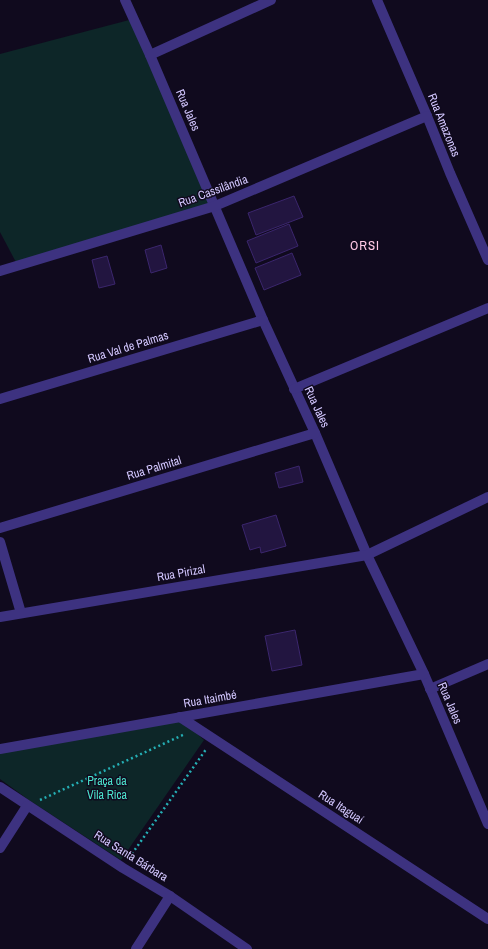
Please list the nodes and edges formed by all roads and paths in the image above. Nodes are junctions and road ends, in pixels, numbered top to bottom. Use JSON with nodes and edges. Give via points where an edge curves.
{"nodes":[{"id":1,"x":125,"y":0,"type":"edge"},
{"id":2,"x":271,"y":0,"type":"edge"},
{"id":3,"x":377,"y":0,"type":"edge"},
{"id":4,"x":150,"y":54,"type":"junction"},
{"id":5,"x":427,"y":116,"type":"junction"},
{"id":6,"x":215,"y":206,"type":"junction"},
{"id":7,"x":488,"y":260,"type":"edge"},
{"id":8,"x":0,"y":271,"type":"edge"},
{"id":9,"x":488,"y":308,"type":"edge"},
{"id":10,"x":263,"y":320,"type":"junction"},
{"id":11,"x":294,"y":389,"type":"junction"},
{"id":12,"x":0,"y":399,"type":"edge"},
{"id":13,"x":315,"y":433,"type":"junction"},
{"id":14,"x":488,"y":497,"type":"edge"},
{"id":15,"x":0,"y":528,"type":"edge"},
{"id":16,"x":0,"y":542,"type":"edge"},
{"id":17,"x":367,"y":554,"type":"junction"},
{"id":18,"x":21,"y":613,"type":"junction"},
{"id":19,"x":0,"y":617,"type":"edge"},
{"id":20,"x":488,"y":664,"type":"edge"},
{"id":21,"x":424,"y":674,"type":"junction"},
{"id":22,"x":430,"y":689,"type":"junction"},
{"id":23,"x":180,"y":717,"type":"junction"},
{"id":24,"x":197,"y":729,"type":"junction"},
{"id":25,"x":213,"y":739,"type":"junction"},
{"id":26,"x":0,"y":749,"type":"edge"},
{"id":27,"x":0,"y":787,"type":"edge"},
{"id":28,"x":27,"y":806,"type":"junction"},
{"id":29,"x":488,"y":824,"type":"edge"},
{"id":30,"x":0,"y":848,"type":"edge"},
{"id":31,"x":123,"y":868,"type":"junction"},
{"id":32,"x":170,"y":896,"type":"junction"},
{"id":33,"x":488,"y":919,"type":"edge"},
{"id":34,"x":136,"y":949,"type":"edge"},
{"id":35,"x":247,"y":949,"type":"edge"}],
"edges":[{"from":1,"to":4,"type":"street","name":"Rua Jales"},
{"from":2,"to":4,"type":"street"},
{"from":3,"to":5,"type":"street","name":"Rua Amazonas"},
{"from":4,"to":6,"type":"street","name":"Rua Jales"},
{"from":5,"to":6,"type":"street","name":"Rua Cassilândia"},
{"from":5,"to":7,"type":"street","name":"Rua Amazonas"},
{"from":6,"to":8,"type":"street","name":"Rua Cassilândia"},
{"from":6,"to":10,"type":"street","name":"Rua Jales"},
{"from":9,"to":11,"type":"street"},
{"from":10,"to":11,"type":"street","name":"Rua Jales"},
{"from":10,"to":12,"type":"street","name":"Rua Val de Palmas"},
{"from":11,"to":13,"type":"street","name":"Rua Jales"},
{"from":13,"to":15,"type":"street","name":"Rua Palmital"},
{"from":13,"to":17,"type":"street","name":"Rua Jales"},
{"from":14,"to":17,"type":"street","name":"Rua Pirizal"},
{"from":16,"to":18,"type":"street"},
{"from":17,"to":18,"type":"street","name":"Rua Pirizal"},
{"from":17,"to":21,"type":"street","name":"Rua Jales"},
{"from":18,"to":19,"type":"street","name":"Rua Pirizal"},
{"from":20,"to":22,"type":"street"},
{"from":21,"to":22,"type":"street","name":"Rua Jales"},
{"from":21,"to":23,"type":"street","name":"Rua Itaimbé"},
{"from":22,"to":29,"type":"street","name":"Rua Jales"},
{"from":23,"to":24,"type":"street","name":"Rua Itaguaí"},
{"from":23,"to":26,"type":"street","name":"Rua Itaimbé"},
{"from":24,"to":25,"type":"street","name":"Rua Itaguaí"},
{"from":24,"to":28,"type":"path"},
{"from":25,"to":31,"type":"path"},
{"from":25,"to":33,"type":"street","name":"Rua Itaguaí"},
{"from":27,"to":28,"type":"street","name":"Rua Santa Bárbara"},
{"from":28,"to":30,"type":"street"},
{"from":28,"to":31,"type":"street","name":"Rua Santa Bárbara"},
{"from":31,"to":32,"type":"street","name":"Rua Santa Bárbara"},
{"from":32,"to":34,"type":"street"},
{"from":32,"to":35,"type":"street","name":"Rua Santa Bárbara"}]}
